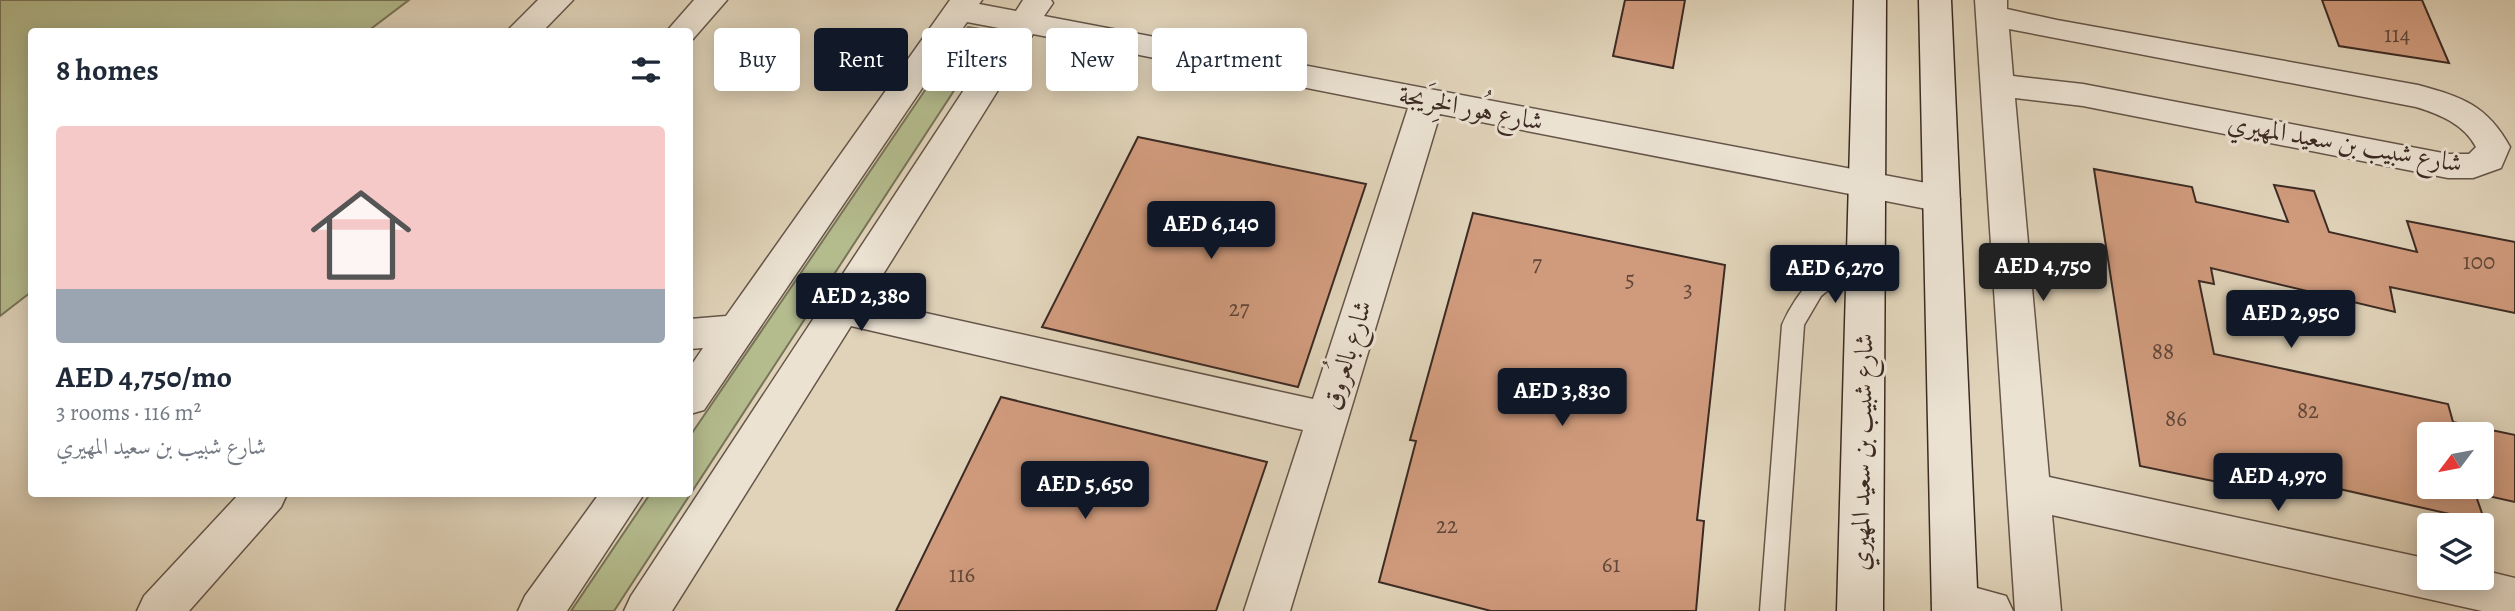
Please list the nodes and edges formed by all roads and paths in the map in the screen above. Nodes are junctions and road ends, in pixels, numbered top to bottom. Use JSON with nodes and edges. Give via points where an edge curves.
{"nodes":[{"id":1,"x":557,"y":0,"type":"edge"},
{"id":2,"x":711,"y":0,"type":"edge"},
{"id":3,"x":1870,"y":0,"type":"edge"},
{"id":4,"x":1936,"y":0,"type":"edge"},
{"id":5,"x":963,"y":5,"type":"edge"},
{"id":6,"x":1991,"y":8,"type":"edge"},
{"id":7,"x":1032,"y":11,"type":"edge"},
{"id":8,"x":526,"y":28,"type":"edge"},
{"id":9,"x":686,"y":28,"type":"edge"},
{"id":10,"x":1997,"y":85,"type":"junction"},
{"id":11,"x":1427,"y":100,"type":"junction"},
{"id":12,"x":1867,"y":185,"type":"junction"},
{"id":13,"x":1942,"y":199,"type":"junction"},
{"id":14,"x":1866,"y":248,"type":"junction"},
{"id":15,"x":841,"y":309,"type":"junction"},
{"id":16,"x":735,"y":330,"type":"junction"},
{"id":17,"x":693,"y":334,"type":"edge"},
{"id":18,"x":693,"y":393,"type":"edge"},
{"id":19,"x":1327,"y":419,"type":"junction"},
{"id":20,"x":2028,"y":491,"type":"junction"},
{"id":21,"x":263,"y":497,"type":"edge"},
{"id":22,"x":621,"y":497,"type":"edge"},
{"id":23,"x":2515,"y":598,"type":"edge"},
{"id":24,"x":1967,"y":608,"type":"edge"},
{"id":25,"x":160,"y":611,"type":"edge"},
{"id":26,"x":541,"y":611,"type":"edge"},
{"id":27,"x":646,"y":611,"type":"edge"},
{"id":28,"x":1267,"y":611,"type":"edge"},
{"id":29,"x":1772,"y":611,"type":"edge"},
{"id":30,"x":1860,"y":611,"type":"edge"},
{"id":31,"x":2038,"y":611,"type":"edge"}],
"edges":[{"from":1,"to":8,"type":"street"},
{"from":2,"to":9,"type":"street"},
{"from":3,"to":12,"type":"street","name":"شارع شبيب بن سعيد المهيري"},
{"from":4,"to":13,"type":"street"},
{"from":5,"to":7,"type":"street","name":"شارع هُور الخِرَيجة"},
{"from":5,"to":16,"type":"street"},
{"from":6,"to":10,"type":"street"},
{"from":6,"to":10,"type":"street","name":"شارع شبيب بن سعيد المهيري","via":[[2057,30],[2444,103],[2486,131],[2493,147],[2489,159],[2473,166],[2448,166],[2083,95]]},
{"from":7,"to":11,"type":"street","name":"شارع هُور الخِرَيجة"},
{"from":7,"to":15,"type":"street"},
{"from":10,"to":20,"type":"street"},
{"from":11,"to":12,"type":"street","name":"شارع هُور الخِرَيجة"},
{"from":11,"to":19,"type":"street","name":"شارع بالعُروق"},
{"from":12,"to":13,"type":"street","name":"شارع هُور الخِرَيجة"},
{"from":12,"to":14,"type":"street","name":"شارع شبيب بن سعيد المهيري"},
{"from":13,"to":24,"type":"street"},
{"from":14,"to":29,"type":"lane","via":[[1818,284],[1793,325]]},
{"from":14,"to":30,"type":"street","name":"شارع شبيب بن سعيد المهيري"},
{"from":15,"to":19,"type":"street"},
{"from":15,"to":27,"type":"street"},
{"from":16,"to":17,"type":"street"},
{"from":16,"to":18,"type":"street"},
{"from":19,"to":28,"type":"street","name":"شارع بالعُروق"},
{"from":20,"to":23,"type":"street"},
{"from":20,"to":31,"type":"street"},
{"from":21,"to":25,"type":"street"},
{"from":22,"to":26,"type":"street"}]}
